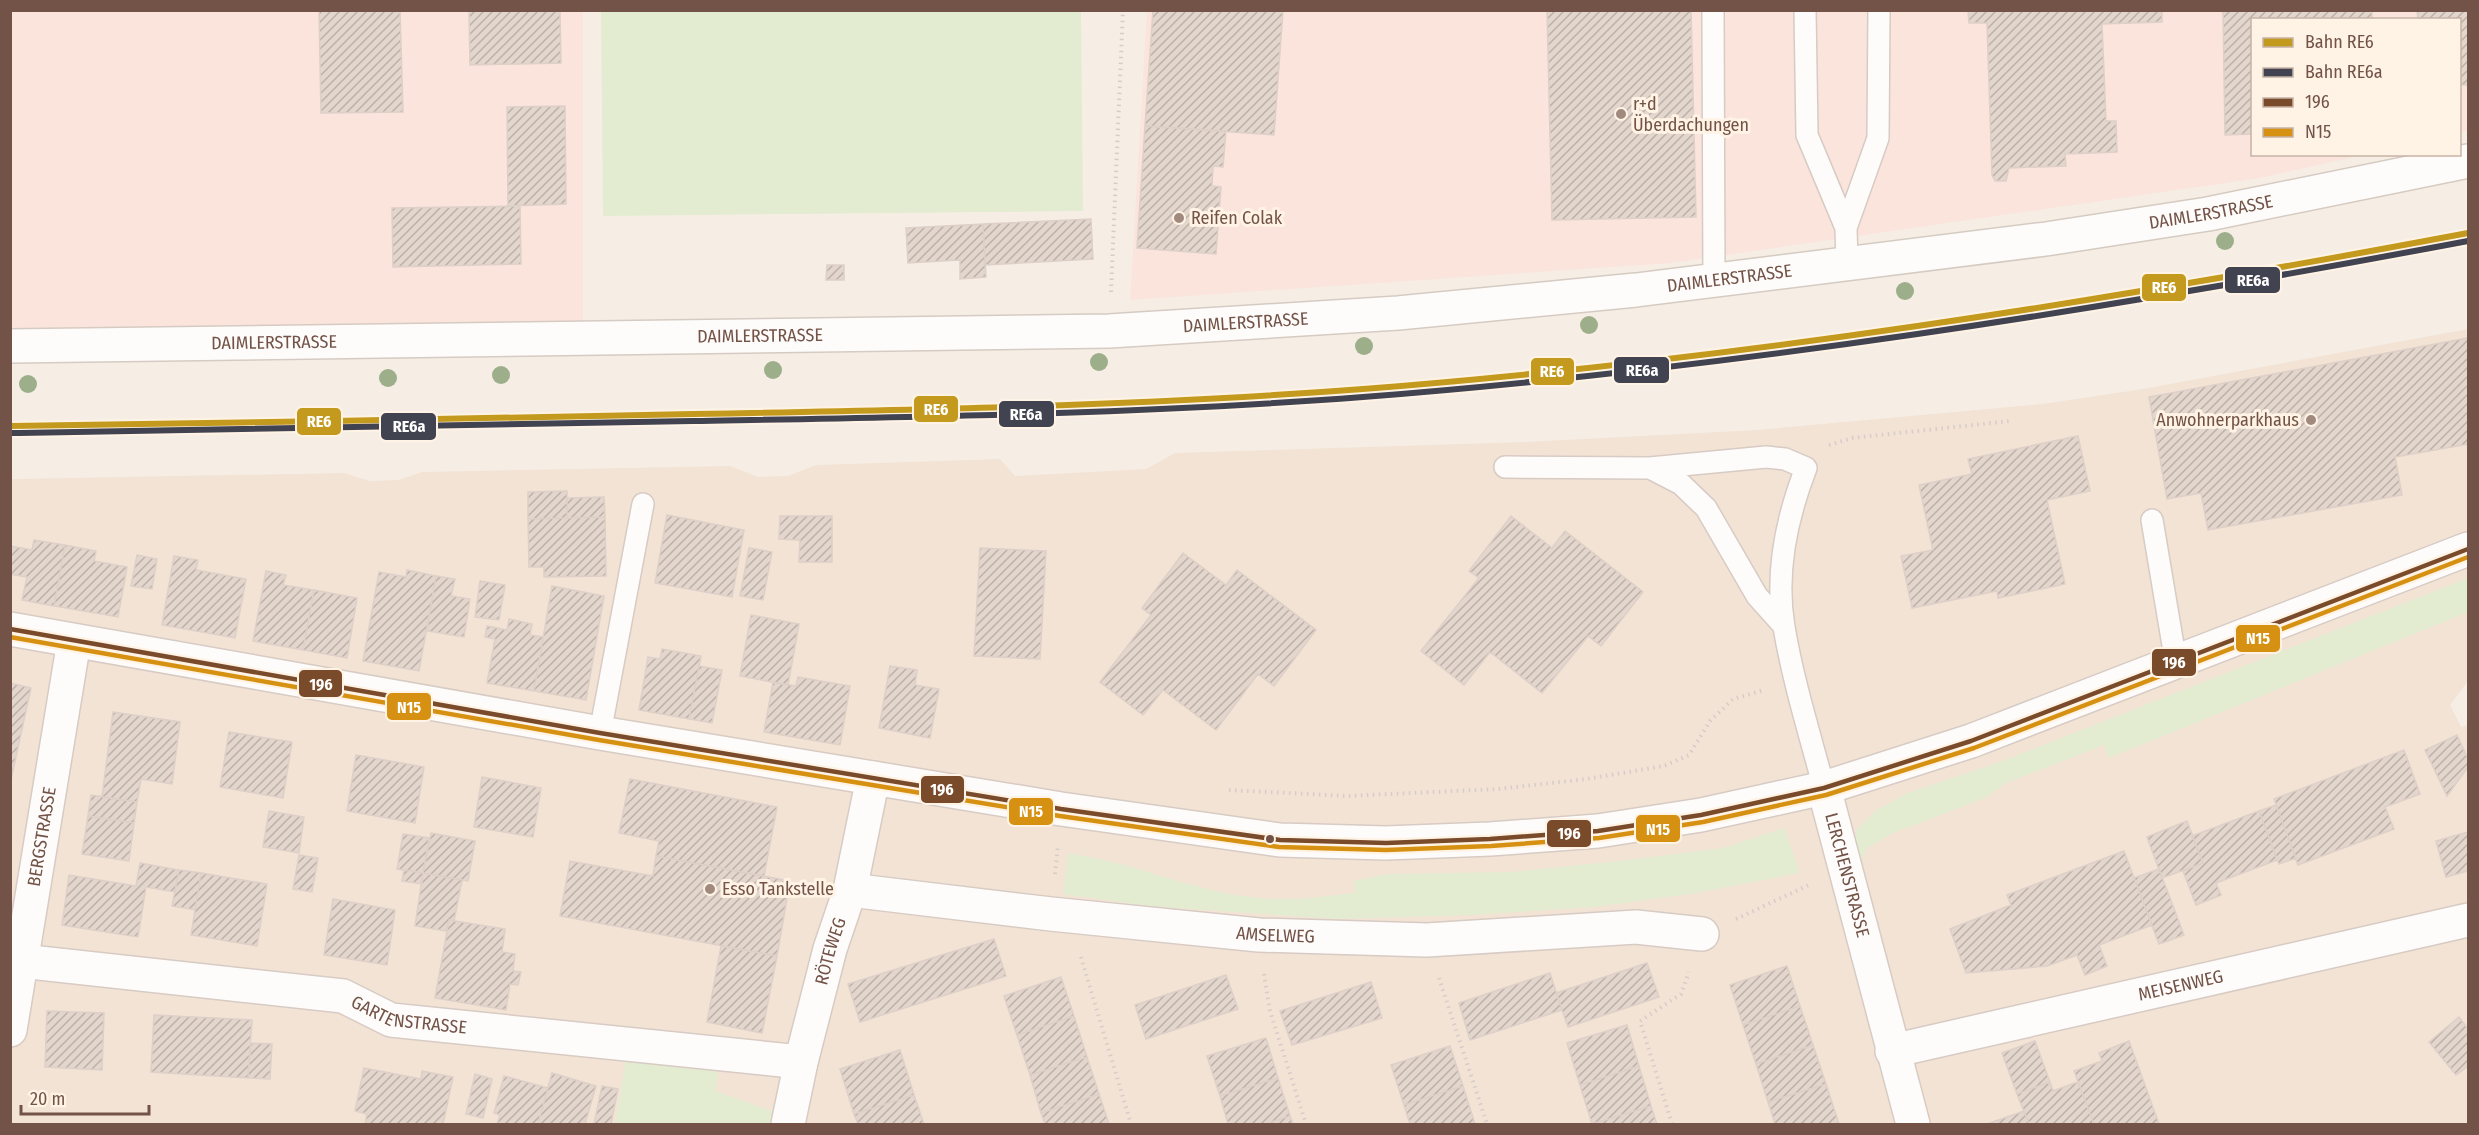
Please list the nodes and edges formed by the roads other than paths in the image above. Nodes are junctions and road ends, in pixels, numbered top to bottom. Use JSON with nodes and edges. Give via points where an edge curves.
{"nodes":[{"id":1,"x":1713,"y":10,"type":"edge"},
{"id":2,"x":1805,"y":10,"type":"edge"},
{"id":3,"x":1879,"y":10,"type":"edge"},
{"id":4,"x":2469,"y":160,"type":"edge"},
{"id":5,"x":1846,"y":228,"type":"junction"},
{"id":6,"x":1847,"y":264,"type":"junction"},
{"id":7,"x":1714,"y":281,"type":"junction"},
{"id":8,"x":10,"y":346,"type":"edge"},
{"id":9,"x":1505,"y":467,"type":"dead end"},
{"id":10,"x":1650,"y":468,"type":"junction"},
{"id":11,"x":643,"y":504,"type":"dead end"},
{"id":12,"x":2152,"y":520,"type":"dead end"},
{"id":13,"x":2469,"y":549,"type":"edge"},
{"id":14,"x":1783,"y":625,"type":"junction"},
{"id":15,"x":10,"y":629,"type":"edge"},
{"id":16,"x":74,"y":640,"type":"junction"},
{"id":17,"x":2176,"y":663,"type":"junction"},
{"id":18,"x":600,"y":733,"type":"junction"},
{"id":19,"x":873,"y":778,"type":"junction"},
{"id":20,"x":1824,"y":788,"type":"junction"},
{"id":21,"x":850,"y":890,"type":"junction"},
{"id":22,"x":2469,"y":921,"type":"edge"},
{"id":23,"x":19,"y":923,"type":"edge"},
{"id":24,"x":1702,"y":934,"type":"road end"},
{"id":25,"x":21,"y":961,"type":"junction"},
{"id":26,"x":10,"y":1030,"type":"edge"},
{"id":27,"x":1892,"y":1051,"type":"junction"},
{"id":28,"x":801,"y":1062,"type":"junction"},
{"id":29,"x":788,"y":1125,"type":"edge"},
{"id":30,"x":1913,"y":1125,"type":"edge"}],
"edges":[{"from":1,"to":7,"type":"lane"},
{"from":2,"to":5,"type":"lane","via":[[1807,135]]},
{"from":3,"to":5,"type":"lane","via":[[1878,138]]},
{"from":4,"to":6,"type":"street","name":"DAIMLERSTRASSE","via":[[2208,214]]},
{"from":5,"to":6,"type":"lane"},
{"from":6,"to":7,"type":"street","name":"DAIMLERSTRASSE"},
{"from":7,"to":8,"type":"street","name":"DAIMLERSTRASSE","via":[[1398,313],[1109,331]]},
{"from":9,"to":10,"type":"lane"},
{"from":10,"to":14,"type":"lane","via":[[1681,484],[1706,508],[1757,596]]},
{"from":10,"to":14,"type":"lane","name":"LERCHENSTRASSE","via":[[1766,457],[1785,459],[1806,468],[1789,523],[1783,561]]},
{"from":11,"to":18,"type":"lane"},
{"from":12,"to":17,"type":"lane"},
{"from":13,"to":17,"type":"street"},
{"from":14,"to":20,"type":"lane","name":"LERCHENSTRASSE"},
{"from":15,"to":16,"type":"street"},
{"from":16,"to":18,"type":"street"},
{"from":16,"to":23,"type":"street","name":"BERGSTRASSE"},
{"from":17,"to":20,"type":"street","via":[[1971,741]]},
{"from":18,"to":19,"type":"street"},
{"from":19,"to":20,"type":"street","via":[[1280,840],[1386,843],[1598,831],[1701,815]]},
{"from":19,"to":21,"type":"street","name":"RÖTEWEG"},
{"from":20,"to":27,"type":"street","name":"LERCHENSTRASSE"},
{"from":21,"to":24,"type":"street","name":"AMSELWEG","via":[[1271,935],[1427,940],[1636,927]]},
{"from":21,"to":28,"type":"street","name":"RÖTEWEG","via":[[830,949]]},
{"from":22,"to":27,"type":"street","name":"MEISENWEG"},
{"from":23,"to":25,"type":"street","name":"BERGSTRASSE"},
{"from":25,"to":26,"type":"street","name":"BERGSTRASSE"},
{"from":25,"to":28,"type":"street","name":"GARTENSTRASSE","via":[[343,996],[391,1020]]},
{"from":27,"to":30,"type":"street","name":"LERCHENSTRASSE"},
{"from":28,"to":29,"type":"street","name":"RÖTEWEG"}]}
